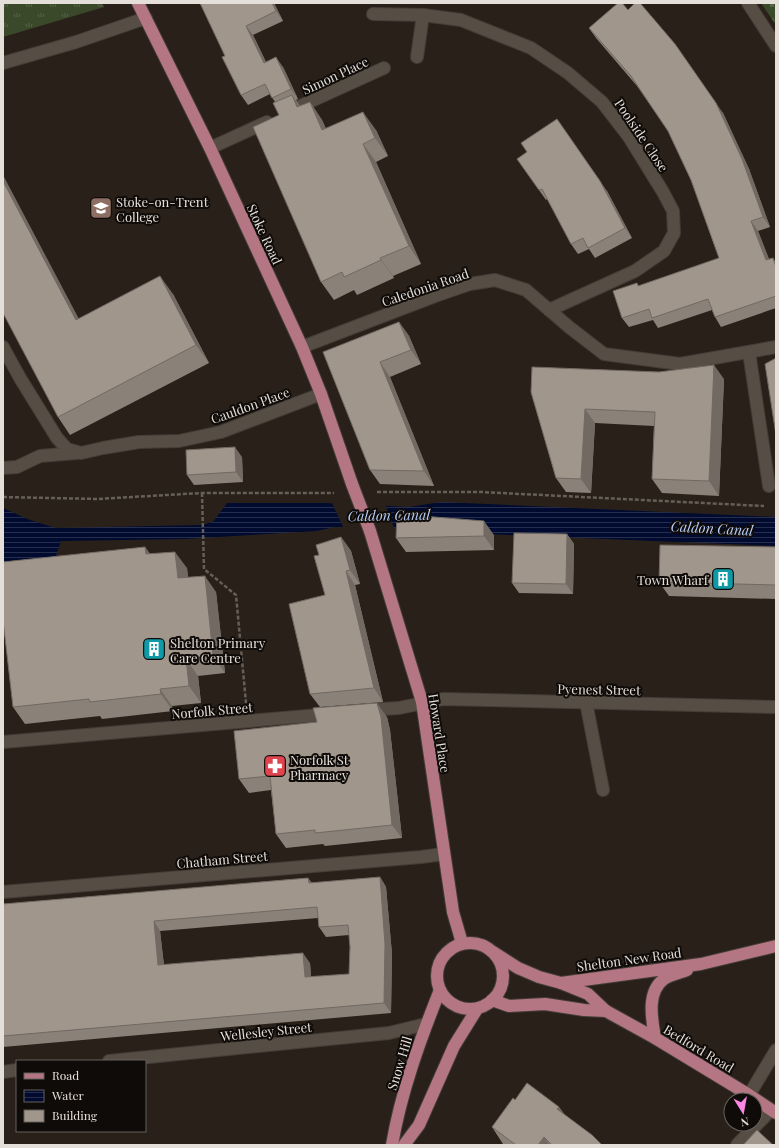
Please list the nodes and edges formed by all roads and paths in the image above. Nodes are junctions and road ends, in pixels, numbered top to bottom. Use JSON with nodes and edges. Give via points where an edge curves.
{"nodes":[{"id":1,"x":138,"y":3,"type":"edge"},
{"id":2,"x":748,"y":3,"type":"edge"},
{"id":3,"x":373,"y":14,"type":"dead end"},
{"id":4,"x":423,"y":15,"type":"junction"},
{"id":5,"x":146,"y":18,"type":"junction"},
{"id":6,"x":776,"y":46,"type":"edge"},
{"id":7,"x":417,"y":57,"type":"dead end"},
{"id":8,"x":3,"y":63,"type":"edge"},
{"id":9,"x":384,"y":68,"type":"dead end"},
{"id":10,"x":210,"y":148,"type":"junction"},
{"id":11,"x":549,"y":310,"type":"junction"},
{"id":12,"x":3,"y":347,"type":"edge"},
{"id":13,"x":302,"y":347,"type":"junction"},
{"id":14,"x":776,"y":347,"type":"edge"},
{"id":15,"x":749,"y":352,"type":"junction"},
{"id":16,"x":321,"y":394,"type":"junction"},
{"id":17,"x":81,"y":453,"type":"junction"},
{"id":18,"x":3,"y":468,"type":"edge"},
{"id":19,"x":352,"y":484,"type":"joint"},
{"id":20,"x":769,"y":486,"type":"dead end"},
{"id":21,"x":370,"y":492,"type":"dead end"},
{"id":22,"x":202,"y":493,"type":"junction"},
{"id":23,"x":338,"y":493,"type":"dead end"},
{"id":24,"x":3,"y":497,"type":"edge"},
{"id":25,"x":768,"y":506,"type":"dead end"},
{"id":26,"x":422,"y":702,"type":"junction"},
{"id":27,"x":586,"y":702,"type":"junction"},
{"id":28,"x":776,"y":707,"type":"edge"},
{"id":29,"x":359,"y":711,"type":"edge"},
{"id":30,"x":343,"y":713,"type":"edge"},
{"id":31,"x":248,"y":721,"type":"junction"},
{"id":32,"x":3,"y":742,"type":"edge"},
{"id":33,"x":603,"y":790,"type":"dead end"},
{"id":34,"x":444,"y":854,"type":"junction"},
{"id":35,"x":3,"y":892,"type":"edge"},
{"id":36,"x":462,"y":943,"type":"junction"},
{"id":37,"x":776,"y":946,"type":"edge"},
{"id":38,"x":493,"y":952,"type":"junction"},
{"id":39,"x":701,"y":964,"type":"junction"},
{"id":40,"x":561,"y":983,"type":"junction"},
{"id":41,"x":440,"y":990,"type":"junction"},
{"id":42,"x":492,"y":1000,"type":"junction"},
{"id":43,"x":477,"y":1009,"type":"junction"},
{"id":44,"x":606,"y":1011,"type":"junction"},
{"id":45,"x":426,"y":1024,"type":"junction"},
{"id":46,"x":655,"y":1038,"type":"junction"},
{"id":47,"x":776,"y":1050,"type":"edge"},
{"id":48,"x":119,"y":1060,"type":"edge"},
{"id":49,"x":16,"y":1070,"type":"edge"},
{"id":50,"x":3,"y":1072,"type":"edge"},
{"id":51,"x":745,"y":1092,"type":"edge"},
{"id":52,"x":749,"y":1092,"type":"edge"},
{"id":53,"x":763,"y":1104,"type":"edge"},
{"id":54,"x":773,"y":1111,"type":"edge"},
{"id":55,"x":392,"y":1145,"type":"edge"},
{"id":56,"x":404,"y":1145,"type":"edge"},
{"id":57,"x":737,"y":1145,"type":"edge"}],
"edges":[{"from":1,"to":5,"type":"main road","name":"Stoke Road"},
{"from":2,"to":6,"type":"street"},
{"from":3,"to":4,"type":"street","name":"Poolside Close"},
{"from":4,"to":7,"type":"street"},
{"from":4,"to":11,"type":"street","name":"Poolside Close","via":[[461,20],[531,48],[568,73],[602,102],[625,131],[672,211],[674,233],[664,251],[635,271]]},
{"from":5,"to":8,"type":"street"},
{"from":5,"to":10,"type":"main road","name":"Stoke Road"},
{"from":9,"to":10,"type":"street","name":"Simon Place"},
{"from":10,"to":13,"type":"main road","name":"Stoke Road"},
{"from":11,"to":13,"type":"street","name":"Caledonia Road","via":[[526,290],[495,280],[470,284],[438,295]]},
{"from":11,"to":15,"type":"street","name":"Caledonia Road","via":[[604,354],[680,364]]},
{"from":12,"to":17,"type":"street","via":[[57,438],[67,449]]},
{"from":13,"to":16,"type":"main road","name":"Stoke Road"},
{"from":14,"to":15,"type":"street","name":"Caledonia Road"},
{"from":15,"to":20,"type":"street"},
{"from":16,"to":17,"type":"street","name":"Cauldon Place","via":[[221,432],[179,441],[139,442]]},
{"from":16,"to":19,"type":"main road","name":"Stoke Road"},
{"from":17,"to":18,"type":"street","name":"Cauldon Place","via":[[40,456],[17,467]]},
{"from":19,"to":26,"type":"main road","name":"Howard Place","bridge":true,"via":[[370,532]]},
{"from":21,"to":25,"type":"path","via":[[481,492]]},
{"from":22,"to":23,"type":"path"},
{"from":22,"to":24,"type":"path","via":[[97,499]]},
{"from":22,"to":31,"type":"path","via":[[204,569],[236,595]]},
{"from":26,"to":27,"type":"street","name":"Pyenest Street","via":[[443,699]]},
{"from":26,"to":29,"type":"street","via":[[399,708]]},
{"from":26,"to":34,"type":"main road","name":"Howard Place"},
{"from":27,"to":28,"type":"street","name":"Pyenest Street"},
{"from":27,"to":33,"type":"street"},
{"from":30,"to":31,"type":"street","name":"Norfolk Street"},
{"from":31,"to":32,"type":"street","name":"Norfolk Street"},
{"from":34,"to":35,"type":"street","name":"Chatham Street"},
{"from":34,"to":36,"type":"main road","name":"Howard Place","via":[[453,912]]},
{"from":36,"to":38,"type":"main road","via":[[474,943]]},
{"from":36,"to":41,"type":"main road","via":[[446,952],[441,959],[436,979]]},
{"from":37,"to":39,"type":"main road","name":"Shelton New Road"},
{"from":38,"to":40,"type":"main road","name":"Bedford Road","via":[[518,968]]},
{"from":38,"to":42,"type":"main road","via":[[498,958],[503,977],[501,988]]},
{"from":39,"to":40,"type":"main road","name":"Shelton New Road"},
{"from":39,"to":46,"type":"main road","name":"Shelton New Road","via":[[664,979],[656,988],[651,1013]]},
{"from":40,"to":44,"type":"main road","name":"Bedford Road","via":[[588,994]]},
{"from":41,"to":43,"type":"main road","via":[[452,1004],[466,1009]]},
{"from":41,"to":45,"type":"main road","name":"Snow Hill"},
{"from":42,"to":43,"type":"main road"},
{"from":42,"to":44,"type":"main road","name":"Bedford Road","via":[[509,1006],[545,1004]]},
{"from":43,"to":56,"type":"main road","via":[[454,1046],[419,1125]]},
{"from":44,"to":46,"type":"main road","name":"Bedford Road"},
{"from":45,"to":48,"type":"street","name":"Wellesley Street","via":[[389,1033]]},
{"from":45,"to":55,"type":"main road","name":"Snow Hill","via":[[397,1116]]},
{"from":46,"to":51,"type":"main road","name":"Bedford Road"},
{"from":47,"to":52,"type":"street"},
{"from":49,"to":50,"type":"street"},
{"from":53,"to":54,"type":"main road","name":"Bedford Road"},
{"from":54,"to":57,"type":"street"}]}
